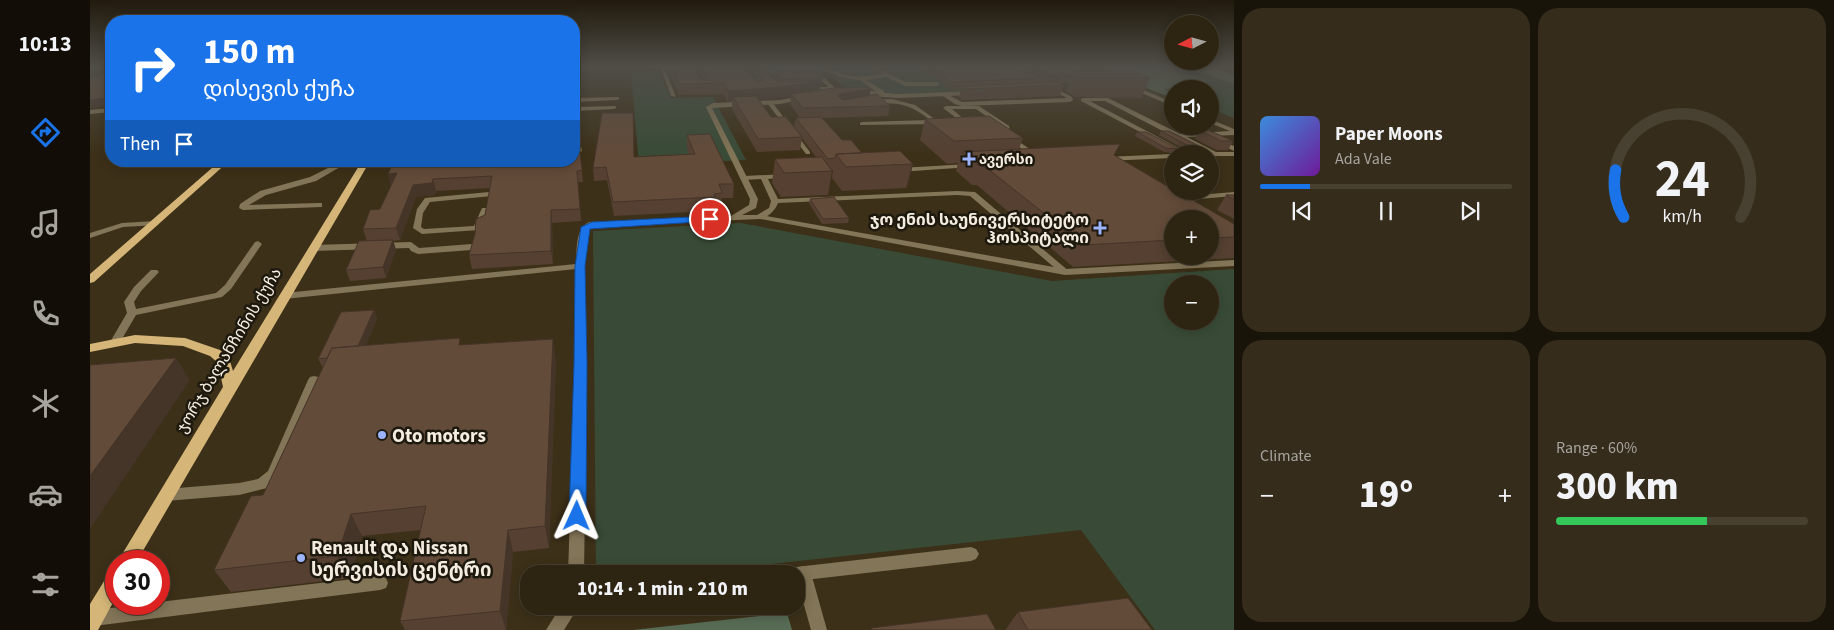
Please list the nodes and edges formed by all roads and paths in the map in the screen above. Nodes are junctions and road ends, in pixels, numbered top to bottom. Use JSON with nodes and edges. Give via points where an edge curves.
{"nodes":[{"id":1,"x":947,"y":96,"type":"edge"},
{"id":2,"x":1067,"y":96,"type":"edge"},
{"id":3,"x":1076,"y":96,"type":"edge"},
{"id":4,"x":807,"y":97,"type":"edge"},
{"id":5,"x":617,"y":98,"type":"dead end"},
{"id":6,"x":580,"y":100,"type":"edge"},
{"id":7,"x":1083,"y":100,"type":"junction"},
{"id":8,"x":770,"y":103,"type":"junction"},
{"id":9,"x":870,"y":103,"type":"edge"},
{"id":10,"x":614,"y":107,"type":"dead end"},
{"id":11,"x":580,"y":109,"type":"edge"},
{"id":12,"x":105,"y":111,"type":"edge"},
{"id":13,"x":90,"y":112,"type":"edge"},
{"id":14,"x":862,"y":124,"type":"dead end"},
{"id":15,"x":1219,"y":124,"type":"edge"},
{"id":16,"x":970,"y":127,"type":"edge"},
{"id":17,"x":1164,"y":128,"type":"edge"},
{"id":18,"x":1164,"y":132,"type":"edge"},
{"id":19,"x":1234,"y":132,"type":"edge"},
{"id":20,"x":1146,"y":133,"type":"junction"},
{"id":21,"x":999,"y":134,"type":"edge"},
{"id":22,"x":1219,"y":134,"type":"edge"},
{"id":23,"x":1206,"y":135,"type":"joint"},
{"id":24,"x":1178,"y":136,"type":"joint"},
{"id":25,"x":1008,"y":137,"type":"junction"},
{"id":26,"x":1169,"y":145,"type":"edge"},
{"id":27,"x":1195,"y":145,"type":"edge"},
{"id":28,"x":1234,"y":149,"type":"edge"},
{"id":29,"x":808,"y":153,"type":"dead end"},
{"id":30,"x":1219,"y":154,"type":"edge"},
{"id":31,"x":1234,"y":154,"type":"edge"},
{"id":32,"x":1164,"y":156,"type":"edge"},
{"id":33,"x":1094,"y":160,"type":"edge"},
{"id":34,"x":1027,"y":163,"type":"edge"},
{"id":35,"x":981,"y":166,"type":"edge"},
{"id":36,"x":217,"y":167,"type":"edge"},
{"id":37,"x":335,"y":167,"type":"edge"},
{"id":38,"x":363,"y":167,"type":"edge"},
{"id":39,"x":887,"y":171,"type":"edge"},
{"id":40,"x":792,"y":176,"type":"edge"},
{"id":41,"x":763,"y":177,"type":"junction"},
{"id":42,"x":744,"y":178,"type":"junction"},
{"id":43,"x":489,"y":194,"type":"edge"},
{"id":44,"x":1234,"y":194,"type":"edge"},
{"id":45,"x":775,"y":201,"type":"junction"},
{"id":46,"x":320,"y":205,"type":"dead end"},
{"id":47,"x":1191,"y":209,"type":"edge"},
{"id":48,"x":484,"y":210,"type":"edge"},
{"id":49,"x":760,"y":217,"type":"junction"},
{"id":50,"x":730,"y":218,"type":"junction"},
{"id":51,"x":155,"y":223,"type":"junction"},
{"id":52,"x":90,"y":236,"type":"edge"},
{"id":53,"x":258,"y":244,"type":"dead end"},
{"id":54,"x":472,"y":247,"type":"edge"},
{"id":55,"x":313,"y":248,"type":"junction"},
{"id":56,"x":1234,"y":263,"type":"edge"},
{"id":57,"x":580,"y":266,"type":"junction"},
{"id":58,"x":154,"y":272,"type":"dead end"},
{"id":59,"x":1065,"y":272,"type":"junction"},
{"id":60,"x":90,"y":280,"type":"edge"},
{"id":61,"x":284,"y":296,"type":"junction"},
{"id":62,"x":132,"y":313,"type":"junction"},
{"id":63,"x":115,"y":342,"type":"junction"},
{"id":64,"x":90,"y":348,"type":"edge"},
{"id":65,"x":314,"y":380,"type":"dead end"},
{"id":66,"x":230,"y":387,"type":"junction"},
{"id":67,"x":166,"y":495,"type":"junction"},
{"id":68,"x":134,"y":550,"type":"edge"},
{"id":69,"x":971,"y":554,"type":"dead end"},
{"id":70,"x":576,"y":565,"type":"edge"},
{"id":71,"x":805,"y":572,"type":"edge"},
{"id":72,"x":380,"y":583,"type":"dead end"},
{"id":73,"x":805,"y":590,"type":"edge"},
{"id":74,"x":105,"y":598,"type":"edge"},
{"id":75,"x":565,"y":615,"type":"edge"},
{"id":76,"x":92,"y":621,"type":"edge"},
{"id":77,"x":554,"y":630,"type":"edge"},
{"id":78,"x":819,"y":630,"type":"edge"}],
"edges":[{"from":1,"to":2,"type":"street","via":[[962,104],[1070,100]]},
{"from":3,"to":7,"type":"street"},
{"from":4,"to":8,"type":"street"},
{"from":5,"to":6,"type":"street"},
{"from":7,"to":17,"type":"street","via":[[1106,99]]},
{"from":7,"to":20,"type":"street"},
{"from":8,"to":29,"type":"street"},
{"from":8,"to":42,"type":"street","via":[[709,107]]},
{"from":9,"to":14,"type":"street","via":[[906,102],[938,122]]},
{"from":10,"to":11,"type":"street"},
{"from":12,"to":13,"type":"street"},
{"from":15,"to":19,"type":"street"},
{"from":16,"to":25,"type":"street","via":[[957,125],[962,120],[946,108],[977,107],[1007,127]]},
{"from":18,"to":20,"type":"street"},
{"from":19,"to":22,"type":"street"},
{"from":20,"to":26,"type":"street"},
{"from":21,"to":25,"type":"street"},
{"from":23,"to":24,"type":"street"},
{"from":23,"to":28,"type":"street"},
{"from":24,"to":27,"type":"street"},
{"from":25,"to":34,"type":"street","via":[[1046,162]]},
{"from":30,"to":31,"type":"street"},
{"from":32,"to":33,"type":"street"},
{"from":35,"to":39,"type":"street"},
{"from":36,"to":51,"type":"main road"},
{"from":37,"to":46,"type":"street","via":[[314,179],[258,195],[243,208]]},
{"from":38,"to":55,"type":"main road","name":"ჯორჯ ბალანჩინის ქუჩა"},
{"from":40,"to":41,"type":"street"},
{"from":41,"to":42,"type":"street"},
{"from":41,"to":45,"type":"street"},
{"from":42,"to":50,"type":"street","via":[[754,199],[753,206]]},
{"from":43,"to":48,"type":"street","via":[[428,200],[419,213],[417,228],[422,232],[476,228]]},
{"from":44,"to":47,"type":"street","via":[[1179,201]]},
{"from":45,"to":49,"type":"street","via":[[772,209]]},
{"from":45,"to":59,"type":"street","via":[[972,194]]},
{"from":49,"to":50,"type":"street"},
{"from":49,"to":59,"type":"street"},
{"from":50,"to":57,"type":"street","via":[[592,224],[583,233]]},
{"from":51,"to":52,"type":"street","via":[[122,225]]},
{"from":51,"to":60,"type":"main road"},
{"from":53,"to":62,"type":"street","via":[[219,295]]},
{"from":54,"to":55,"type":"street","via":[[418,250],[411,245]]},
{"from":55,"to":61,"type":"main road","name":"ჯორჯ ბალანჩინის ქუჩა"},
{"from":56,"to":59,"type":"street"},
{"from":57,"to":61,"type":"street"},
{"from":57,"to":70,"type":"street"},
{"from":58,"to":62,"type":"street","via":[[129,302]]},
{"from":61,"to":66,"type":"main road","name":"ჯორჯ ბალანჩინის ქუჩა"},
{"from":62,"to":63,"type":"street"},
{"from":63,"to":64,"type":"main road"},
{"from":63,"to":66,"type":"main road","via":[[164,340],[202,347],[224,361]]},
{"from":65,"to":67,"type":"street","via":[[272,474],[262,484]]},
{"from":66,"to":67,"type":"main road","name":"ჯორჯ ბალანჩინის ქუჩა"},
{"from":67,"to":68,"type":"main road","name":"ჯორჯ ბალანჩინის ქუჩა"},
{"from":69,"to":71,"type":"street"},
{"from":72,"to":76,"type":"street"},
{"from":73,"to":78,"type":"street"},
{"from":74,"to":76,"type":"main road"},
{"from":75,"to":77,"type":"street"}]}
